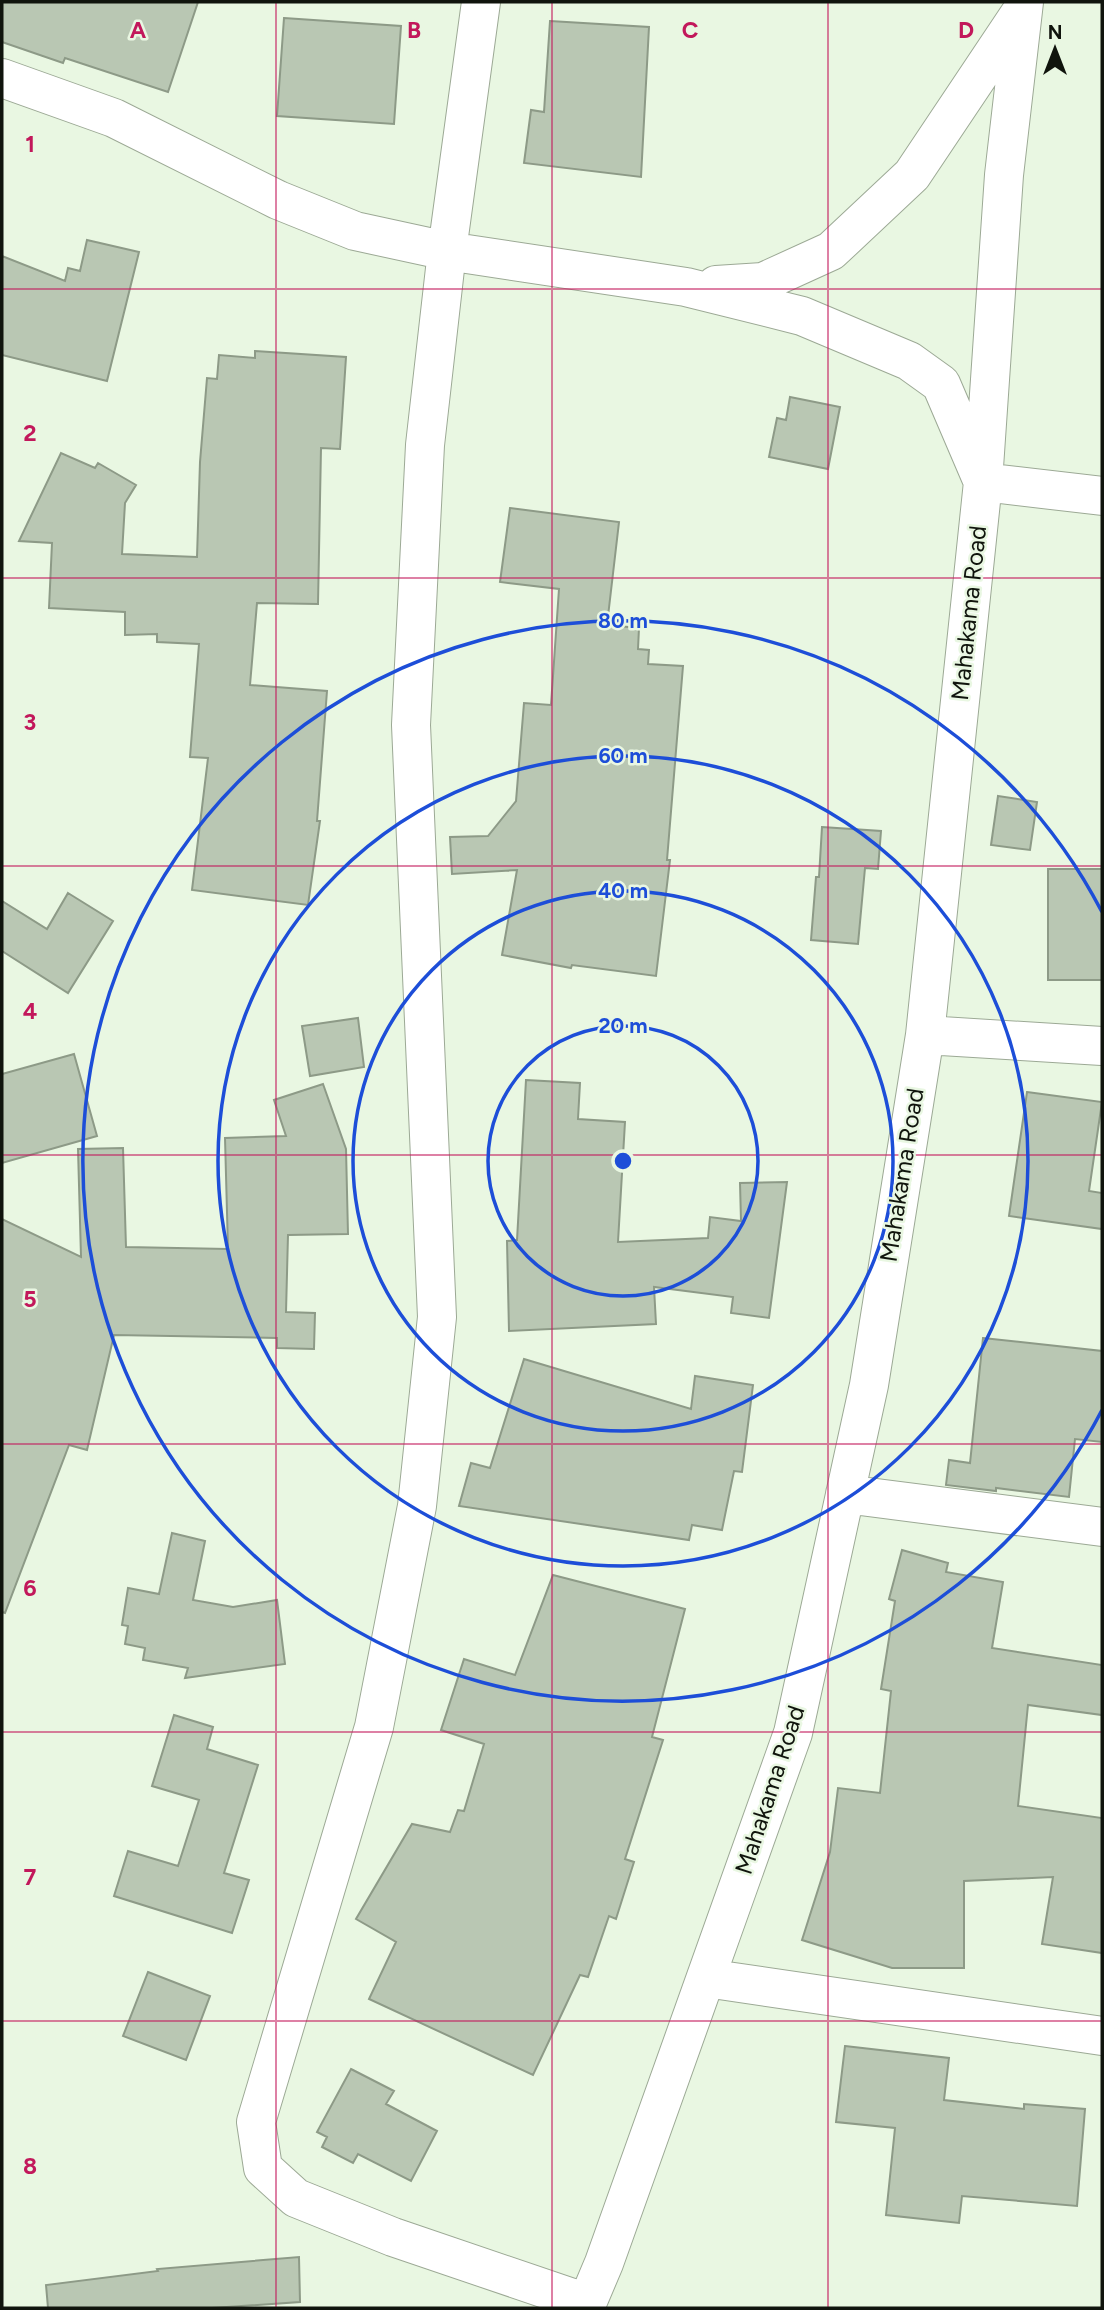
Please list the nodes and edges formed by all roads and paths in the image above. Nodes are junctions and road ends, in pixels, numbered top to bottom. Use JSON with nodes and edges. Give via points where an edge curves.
{"nodes":[{"id":1,"x":481,"y":2,"type":"edge"},
{"id":2,"x":1024,"y":5,"type":"edge"},
{"id":3,"x":2,"y":78,"type":"edge"},
{"id":4,"x":447,"y":251,"type":"junction"},
{"id":5,"x":686,"y":287,"type":"junction"},
{"id":6,"x":983,"y":482,"type":"junction"},
{"id":7,"x":1102,"y":496,"type":"edge"},
{"id":8,"x":925,"y":1035,"type":"junction"},
{"id":9,"x":1102,"y":1046,"type":"edge"},
{"id":10,"x":845,"y":1494,"type":"junction"},
{"id":11,"x":1102,"y":1527,"type":"edge"},
{"id":12,"x":706,"y":1978,"type":"junction"},
{"id":13,"x":1102,"y":2036,"type":"edge"},
{"id":14,"x":586,"y":2306,"type":"edge"}],
"edges":[{"from":1,"to":4,"type":"street"},
{"from":2,"to":5,"type":"street","via":[[912,175],[831,251],[763,282]]},
{"from":2,"to":6,"type":"street","name":"Mahakama Road","via":[[1004,175]]},
{"from":3,"to":4,"type":"street","via":[[114,118],[278,201],[355,231]]},
{"from":4,"to":5,"type":"street"},
{"from":4,"to":14,"type":"street","via":[[425,445],[411,725],[437,1317],[417,1506],[374,1727],[256,2122],[263,2168],[296,2198]]},
{"from":5,"to":6,"type":"street","via":[[802,316],[909,361],[941,384]]},
{"from":6,"to":7,"type":"street"},
{"from":6,"to":8,"type":"street","name":"Mahakama Road"},
{"from":8,"to":9,"type":"street"},
{"from":8,"to":10,"type":"street","name":"Mahakama Road","via":[[869,1385]]},
{"from":10,"to":11,"type":"street"},
{"from":10,"to":12,"type":"street","name":"Mahakama Road","via":[[793,1733]]},
{"from":12,"to":13,"type":"street"},
{"from":12,"to":14,"type":"street","name":"Mahakama Road"}]}
